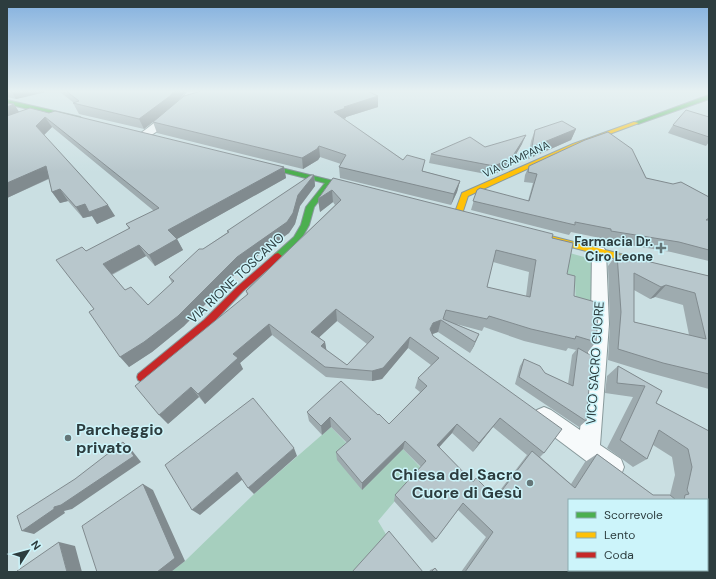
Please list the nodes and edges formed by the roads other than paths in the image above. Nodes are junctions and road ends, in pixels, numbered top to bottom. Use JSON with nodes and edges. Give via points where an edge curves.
{"nodes":[{"id":1,"x":75,"y":118,"type":"edge"},
{"id":2,"x":161,"y":118,"type":"edge"},
{"id":3,"x":650,"y":118,"type":"edge"},
{"id":4,"x":92,"y":122,"type":"edge"},
{"id":5,"x":141,"y":134,"type":"joint"},
{"id":6,"x":159,"y":139,"type":"edge"},
{"id":7,"x":248,"y":162,"type":"edge"},
{"id":8,"x":329,"y":183,"type":"junction"},
{"id":9,"x":366,"y":192,"type":"edge"},
{"id":10,"x":458,"y":215,"type":"edge"},
{"id":11,"x":534,"y":235,"type":"edge"},
{"id":12,"x":599,"y":252,"type":"junction"},
{"id":13,"x":650,"y":265,"type":"edge"},
{"id":14,"x":142,"y":377,"type":"dead end"},
{"id":15,"x":532,"y":409,"type":"edge"},
{"id":16,"x":589,"y":450,"type":"junction"},
{"id":17,"x":626,"y":477,"type":"edge"}],
"edges":[{"from":1,"to":4,"type":"street"},
{"from":2,"to":5,"type":"street"},
{"from":3,"to":10,"type":"street","name":"VIA CAMPANA","via":[[575,145],[465,195]]},
{"from":5,"to":6,"type":"street"},
{"from":7,"to":8,"type":"street"},
{"from":8,"to":9,"type":"street"},
{"from":8,"to":14,"type":"street","name":"VIA RIONE TOSCANO","via":[[310,207],[305,225],[297,239],[240,289],[207,324]]},
{"from":11,"to":12,"type":"street"},
{"from":12,"to":13,"type":"street"},
{"from":12,"to":16,"type":"street","name":"VICO SACRO CUORE","via":[[600,324]]},
{"from":15,"to":16,"type":"street"},
{"from":16,"to":17,"type":"street"}]}
